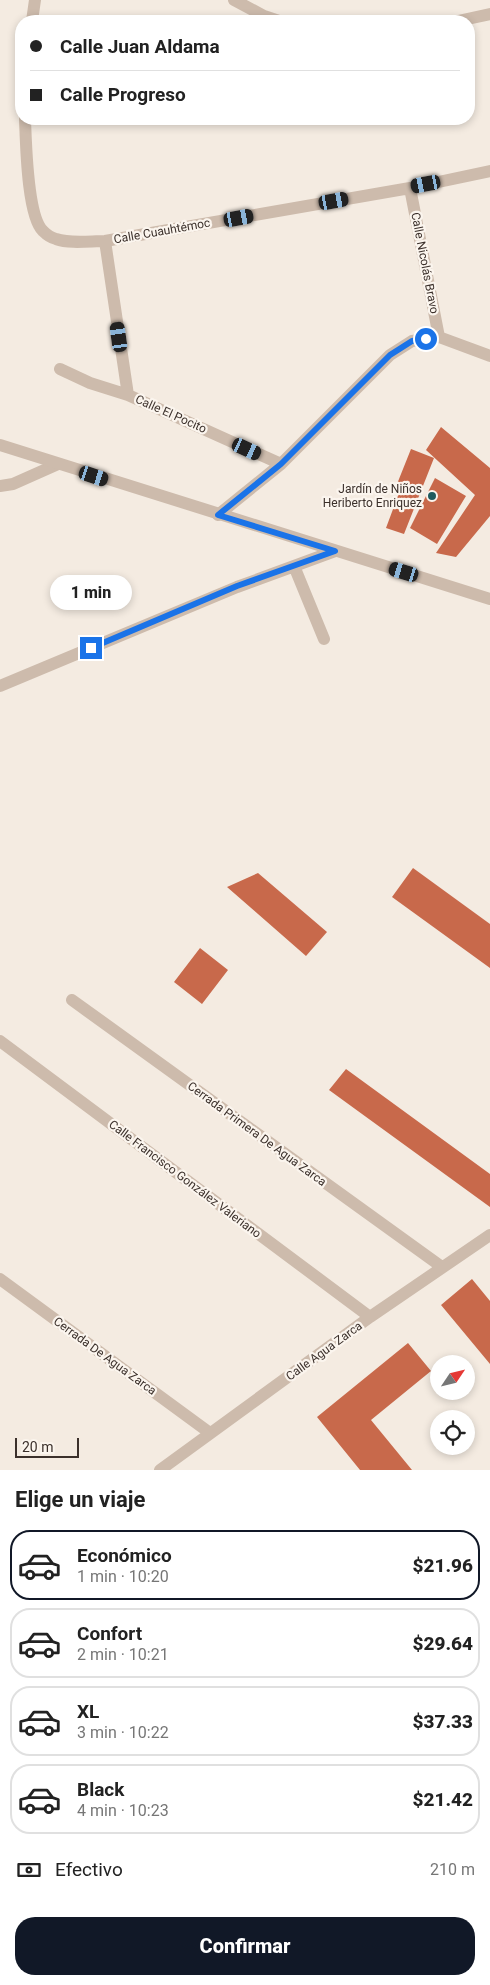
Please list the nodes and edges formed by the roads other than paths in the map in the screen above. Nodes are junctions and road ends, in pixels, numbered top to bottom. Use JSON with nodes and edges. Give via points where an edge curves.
{"nodes":[{"id":1,"x":35,"y":0,"type":"edge"},
{"id":2,"x":234,"y":0,"type":"edge"},
{"id":3,"x":490,"y":14,"type":"edge"},
{"id":4,"x":33,"y":15,"type":"edge"},
{"id":5,"x":262,"y":15,"type":"edge"},
{"id":6,"x":475,"y":17,"type":"edge"},
{"id":7,"x":25,"y":125,"type":"edge"},
{"id":8,"x":490,"y":171,"type":"edge"},
{"id":9,"x":410,"y":188,"type":"junction"},
{"id":10,"x":106,"y":241,"type":"junction"},
{"id":11,"x":439,"y":338,"type":"junction"},
{"id":12,"x":490,"y":356,"type":"edge"},
{"id":13,"x":60,"y":369,"type":"dead end"},
{"id":14,"x":128,"y":394,"type":"junction"},
{"id":15,"x":0,"y":445,"type":"edge"},
{"id":16,"x":58,"y":464,"type":"junction"},
{"id":17,"x":281,"y":464,"type":"junction"},
{"id":18,"x":0,"y":486,"type":"edge"},
{"id":19,"x":218,"y":515,"type":"junction"},
{"id":20,"x":335,"y":551,"type":"junction"},
{"id":21,"x":294,"y":566,"type":"junction"},
{"id":22,"x":490,"y":599,"type":"edge"},
{"id":23,"x":324,"y":639,"type":"dead end"},
{"id":24,"x":0,"y":686,"type":"edge"},
{"id":25,"x":72,"y":1000,"type":"dead end"},
{"id":26,"x":0,"y":1042,"type":"edge"},
{"id":27,"x":490,"y":1235,"type":"edge"},
{"id":28,"x":442,"y":1267,"type":"junction"},
{"id":29,"x":0,"y":1279,"type":"edge"},
{"id":30,"x":370,"y":1317,"type":"junction"},
{"id":31,"x":210,"y":1433,"type":"junction"},
{"id":32,"x":160,"y":1470,"type":"edge"}],
"edges":[{"from":1,"to":4,"type":"street"},
{"from":2,"to":5,"type":"street"},
{"from":3,"to":6,"type":"street"},
{"from":7,"to":10,"type":"street","via":[[27,166],[36,218],[42,231],[63,240]]},
{"from":8,"to":9,"type":"street","name":"Calle Cuauhtémoc"},
{"from":9,"to":10,"type":"street","name":"Calle Cuauhtémoc"},
{"from":9,"to":11,"type":"street","name":"Calle Nicolás Bravo"},
{"from":10,"to":14,"type":"street","name":"Calle Cuauhtémoc"},
{"from":11,"to":12,"type":"street"},
{"from":11,"to":17,"type":"street","via":[[412,341],[390,355]]},
{"from":13,"to":14,"type":"street","name":"Calle El Pocito","via":[[90,383]]},
{"from":14,"to":17,"type":"street","name":"Calle El Pocito"},
{"from":15,"to":16,"type":"street"},
{"from":16,"to":18,"type":"street","via":[[13,484]]},
{"from":16,"to":19,"type":"street"},
{"from":17,"to":19,"type":"street"},
{"from":19,"to":20,"type":"street"},
{"from":20,"to":21,"type":"street"},
{"from":20,"to":22,"type":"street"},
{"from":21,"to":23,"type":"street"},
{"from":21,"to":24,"type":"street","via":[[237,586]]},
{"from":25,"to":28,"type":"street","name":"Cerrada Primera De Agua Zarca"},
{"from":26,"to":30,"type":"street","name":"Calle Francisco González Valeriano"},
{"from":27,"to":28,"type":"street","name":"Calle Agua Zarca"},
{"from":28,"to":30,"type":"street","name":"Calle Agua Zarca"},
{"from":29,"to":31,"type":"street","name":"Cerrada De Agua Zarca"},
{"from":30,"to":31,"type":"street","name":"Calle Agua Zarca"},
{"from":31,"to":32,"type":"street","name":"Calle Agua Zarca"}]}
